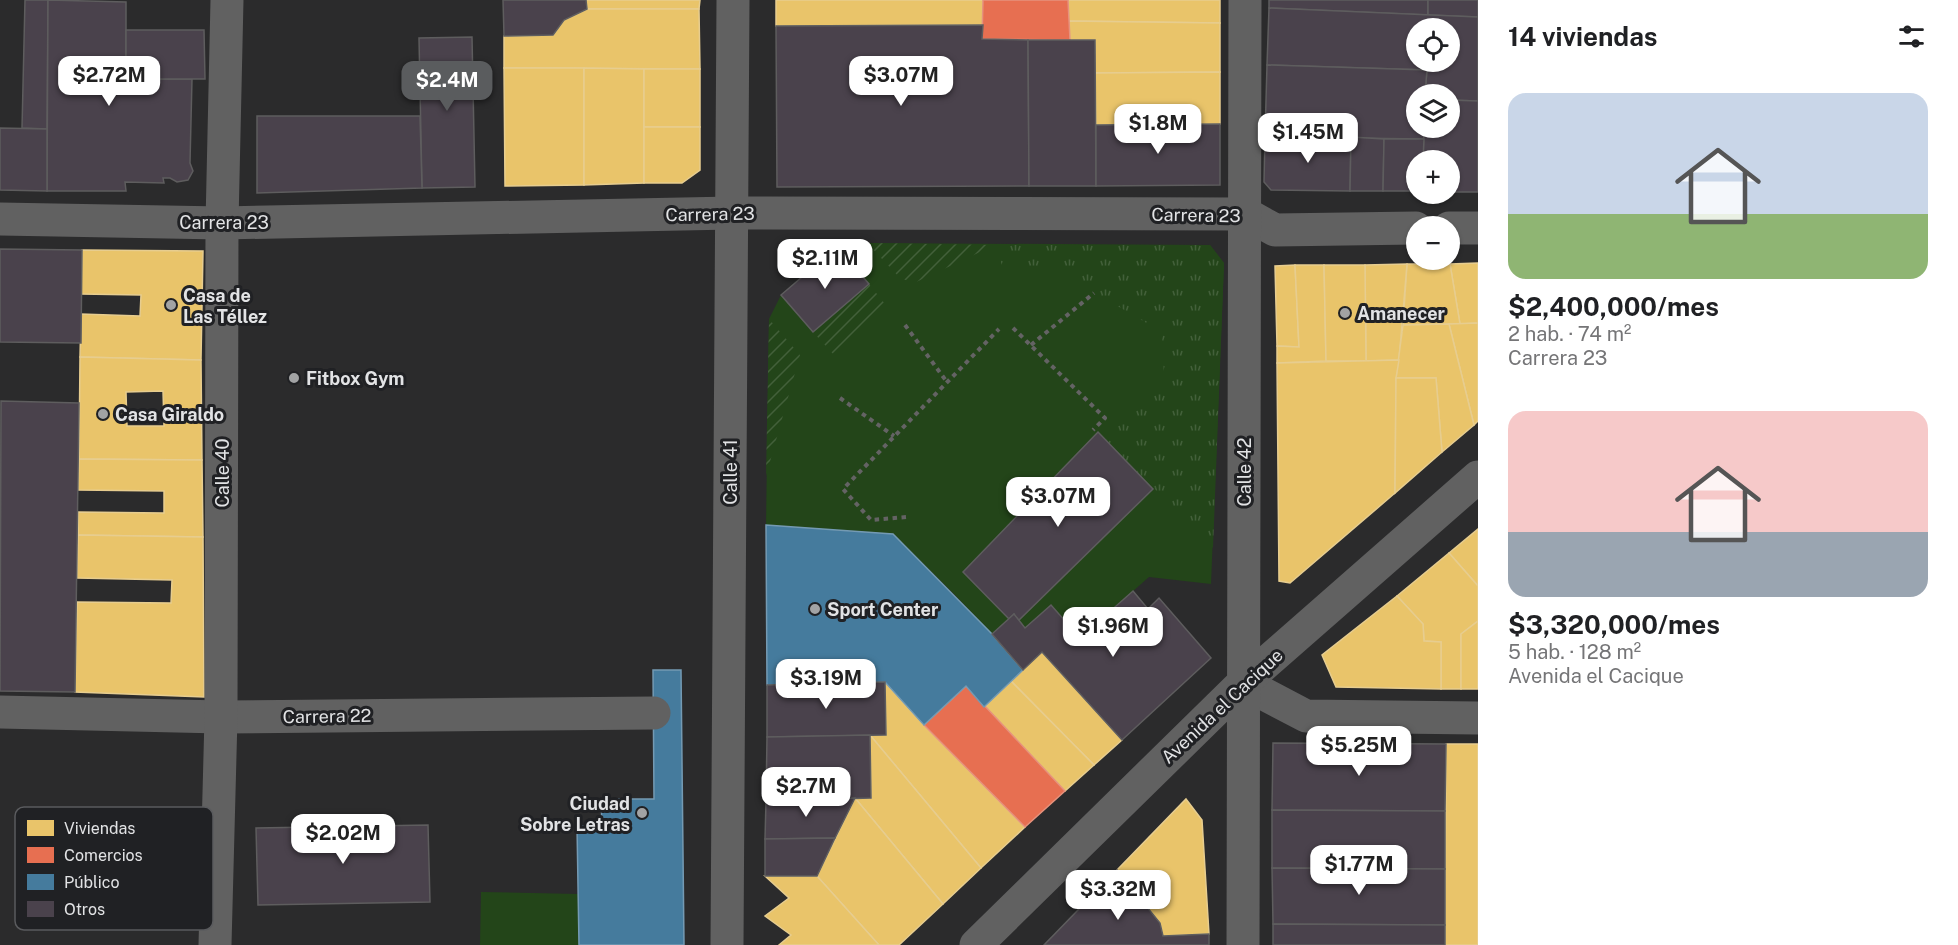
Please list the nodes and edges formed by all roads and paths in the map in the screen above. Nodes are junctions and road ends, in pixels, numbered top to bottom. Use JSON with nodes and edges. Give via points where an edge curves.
{"nodes":[{"id":1,"x":227,"y":0,"type":"edge"},
{"id":2,"x":733,"y":0,"type":"edge"},
{"id":3,"x":1245,"y":0,"type":"edge"},
{"id":4,"x":732,"y":213,"type":"junction"},
{"id":5,"x":1246,"y":214,"type":"junction"},
{"id":6,"x":0,"y":219,"type":"edge"},
{"id":7,"x":222,"y":223,"type":"junction"},
{"id":8,"x":1406,"y":228,"type":"edge"},
{"id":9,"x":1460,"y":228,"type":"edge"},
{"id":10,"x":1478,"y":228,"type":"edge"},
{"id":11,"x":1094,"y":293,"type":"dead end"},
{"id":12,"x":904,"y":325,"type":"dead end"},
{"id":13,"x":1013,"y":328,"type":"dead end"},
{"id":14,"x":999,"y":330,"type":"dead end"},
{"id":15,"x":1031,"y":345,"type":"junction"},
{"id":16,"x":947,"y":382,"type":"junction"},
{"id":17,"x":840,"y":398,"type":"dead end"},
{"id":18,"x":1093,"y":430,"type":"dead end"},
{"id":19,"x":894,"y":436,"type":"junction"},
{"id":20,"x":1478,"y":477,"type":"edge"},
{"id":21,"x":906,"y":517,"type":"dead end"},
{"id":22,"x":1243,"y":683,"type":"junction"},
{"id":23,"x":0,"y":711,"type":"edge"},
{"id":24,"x":654,"y":713,"type":"dead end"},
{"id":25,"x":220,"y":717,"type":"junction"},
{"id":26,"x":1478,"y":718,"type":"edge"},
{"id":27,"x":215,"y":945,"type":"edge"},
{"id":28,"x":727,"y":945,"type":"edge"},
{"id":29,"x":976,"y":945,"type":"edge"},
{"id":30,"x":1243,"y":945,"type":"edge"}],
"edges":[{"from":1,"to":7,"type":"street","name":"Calle 40"},
{"from":2,"to":4,"type":"street","name":"Calle 41"},
{"from":3,"to":5,"type":"street","name":"Calle 42"},
{"from":4,"to":5,"type":"street","name":"Carrera 23"},
{"from":4,"to":7,"type":"street","name":"Carrera 23"},
{"from":4,"to":28,"type":"street","name":"Calle 41"},
{"from":5,"to":8,"type":"street","name":"Carrera 23","via":[[1275,230]]},
{"from":5,"to":22,"type":"street","name":"Calle 42"},
{"from":6,"to":7,"type":"street","name":"Carrera 23"},
{"from":7,"to":25,"type":"street","name":"Calle 40"},
{"from":9,"to":10,"type":"street"},
{"from":11,"to":15,"type":"path"},
{"from":12,"to":16,"type":"path"},
{"from":13,"to":15,"type":"path"},
{"from":14,"to":16,"type":"path"},
{"from":15,"to":18,"type":"path","via":[[1105,418]]},
{"from":16,"to":19,"type":"path"},
{"from":17,"to":19,"type":"path"},
{"from":19,"to":21,"type":"path","via":[[843,489],[871,520]]},
{"from":20,"to":22,"type":"street","name":"Avenida el Cacique"},
{"from":22,"to":26,"type":"street","via":[[1306,716]]},
{"from":22,"to":29,"type":"street","name":"Avenida el Cacique"},
{"from":22,"to":30,"type":"street","name":"Calle 42"},
{"from":23,"to":25,"type":"street","name":"Carrera 22"},
{"from":24,"to":25,"type":"street","name":"Carrera 22"},
{"from":25,"to":27,"type":"street","name":"Calle 40"}]}
